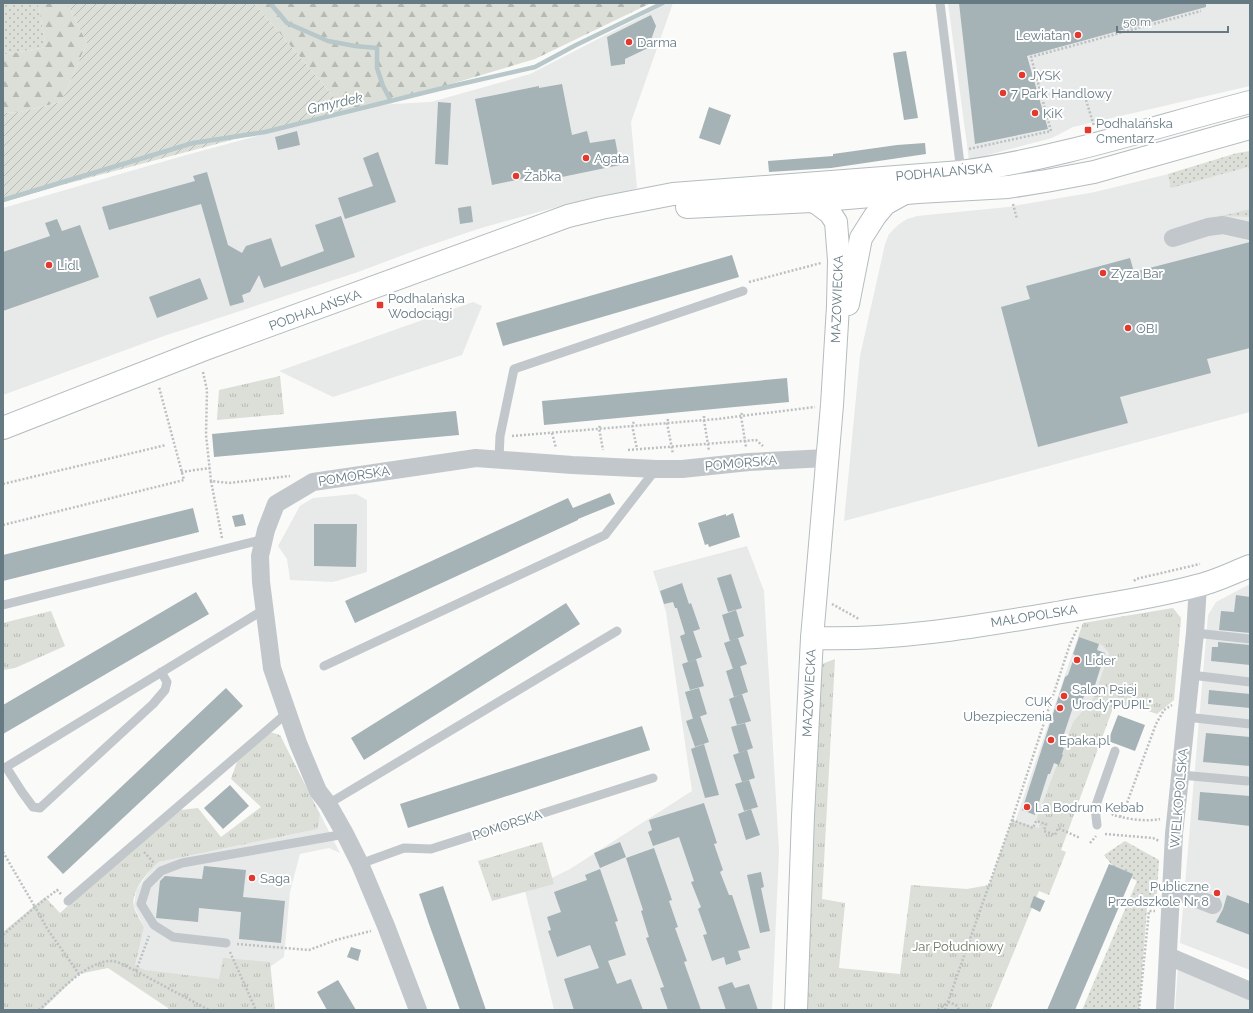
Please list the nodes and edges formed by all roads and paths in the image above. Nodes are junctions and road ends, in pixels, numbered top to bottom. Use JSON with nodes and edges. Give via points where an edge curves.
{"nodes":[{"id":1,"x":940,"y":3,"type":"edge"},
{"id":2,"x":1201,"y":11,"type":"dead end"},
{"id":3,"x":1086,"y":100,"type":"dead end"},
{"id":4,"x":1250,"y":102,"type":"edge"},
{"id":5,"x":1093,"y":122,"type":"dead end"},
{"id":6,"x":1248,"y":129,"type":"edge"},
{"id":7,"x":970,"y":149,"type":"dead end"},
{"id":8,"x":961,"y":172,"type":"junction"},
{"id":9,"x":871,"y":179,"type":"junction"},
{"id":10,"x":829,"y":182,"type":"junction"},
{"id":11,"x":904,"y":193,"type":"junction"},
{"id":12,"x":851,"y":198,"type":"junction"},
{"id":13,"x":812,"y":201,"type":"junction"},
{"id":14,"x":630,"y":202,"type":"junction"},
{"id":15,"x":1014,"y":209,"type":"dead end"},
{"id":16,"x":1017,"y":219,"type":"dead end"},
{"id":17,"x":836,"y":222,"type":"junction"},
{"id":18,"x":1250,"y":224,"type":"edge"},
{"id":19,"x":1223,"y":225,"type":"junction"},
{"id":20,"x":1250,"y":231,"type":"edge"},
{"id":21,"x":861,"y":238,"type":"junction"},
{"id":22,"x":1173,"y":238,"type":"dead end"},
{"id":23,"x":824,"y":262,"type":"dead end"},
{"id":24,"x":743,"y":291,"type":"joint"},
{"id":25,"x":203,"y":372,"type":"dead end"},
{"id":26,"x":834,"y":376,"type":"junction"},
{"id":27,"x":159,"y":387,"type":"dead end"},
{"id":28,"x":742,"y":412,"type":"dead end"},
{"id":29,"x":818,"y":413,"type":"dead end"},
{"id":30,"x":704,"y":416,"type":"dead end"},
{"id":31,"x":741,"y":416,"type":"junction"},
{"id":32,"x":668,"y":419,"type":"dead end"},
{"id":33,"x":704,"y":420,"type":"junction"},
{"id":34,"x":667,"y":423,"type":"junction"},
{"id":35,"x":633,"y":424,"type":"junction"},
{"id":36,"x":599,"y":427,"type":"junction"},
{"id":37,"x":3,"y":428,"type":"edge"},
{"id":38,"x":508,"y":440,"type":"dead end"},
{"id":39,"x":745,"y":441,"type":"junction"},
{"id":40,"x":708,"y":444,"type":"junction"},
{"id":41,"x":166,"y":445,"type":"dead end"},
{"id":42,"x":672,"y":446,"type":"junction"},
{"id":43,"x":766,"y":448,"type":"dead end"},
{"id":44,"x":636,"y":449,"type":"junction"},
{"id":45,"x":624,"y":454,"type":"dead end"},
{"id":46,"x":827,"y":458,"type":"junction"},
{"id":47,"x":499,"y":459,"type":"junction"},
{"id":48,"x":749,"y":462,"type":"junction"},
{"id":49,"x":712,"y":466,"type":"junction"},
{"id":50,"x":607,"y":467,"type":"junction"},
{"id":51,"x":210,"y":468,"type":"junction"},
{"id":52,"x":648,"y":469,"type":"junction"},
{"id":53,"x":676,"y":469,"type":"junction"},
{"id":54,"x":181,"y":472,"type":"junction"},
{"id":55,"x":291,"y":476,"type":"dead end"},
{"id":56,"x":211,"y":482,"type":"junction"},
{"id":57,"x":3,"y":484,"type":"edge"},
{"id":58,"x":3,"y":525,"type":"edge"},
{"id":59,"x":264,"y":539,"type":"junction"},
{"id":60,"x":224,"y":549,"type":"junction"},
{"id":61,"x":1250,"y":566,"type":"edge"},
{"id":62,"x":1198,"y":586,"type":"junction"},
{"id":63,"x":831,"y":603,"type":"dead end"},
{"id":64,"x":3,"y":605,"type":"edge"},
{"id":65,"x":265,"y":609,"type":"junction"},
{"id":66,"x":861,"y":620,"type":"dead end"},
{"id":67,"x":1077,"y":628,"type":"dead end"},
{"id":68,"x":617,"y":631,"type":"dead end"},
{"id":69,"x":1195,"y":633,"type":"junction"},
{"id":70,"x":812,"y":638,"type":"junction"},
{"id":71,"x":1250,"y":639,"type":"edge"},
{"id":72,"x":324,"y":666,"type":"dead end"},
{"id":73,"x":161,"y":672,"type":"junction"},
{"id":74,"x":1191,"y":675,"type":"junction"},
{"id":75,"x":1250,"y":682,"type":"edge"},
{"id":76,"x":1174,"y":704,"type":"dead end"},
{"id":77,"x":287,"y":713,"type":"junction"},
{"id":78,"x":1186,"y":717,"type":"junction"},
{"id":79,"x":1250,"y":724,"type":"edge"},
{"id":80,"x":1115,"y":751,"type":"dead end"},
{"id":81,"x":1181,"y":775,"type":"junction"},
{"id":82,"x":653,"y":778,"type":"dead end"},
{"id":83,"x":1247,"y":781,"type":"dead end"},
{"id":84,"x":328,"y":804,"type":"junction"},
{"id":85,"x":1108,"y":804,"type":"dead end"},
{"id":86,"x":1164,"y":816,"type":"dead end"},
{"id":87,"x":1120,"y":817,"type":"junction"},
{"id":88,"x":1012,"y":820,"type":"junction"},
{"id":89,"x":1097,"y":825,"type":"dead end"},
{"id":90,"x":345,"y":834,"type":"junction"},
{"id":91,"x":1080,"y":838,"type":"dead end"},
{"id":92,"x":136,"y":843,"type":"junction"},
{"id":93,"x":1090,"y":843,"type":"dead end"},
{"id":94,"x":1163,"y":845,"type":"dead end"},
{"id":95,"x":3,"y":852,"type":"edge"},
{"id":96,"x":360,"y":864,"type":"junction"},
{"id":97,"x":160,"y":871,"type":"junction"},
{"id":98,"x":1172,"y":889,"type":"junction"},
{"id":99,"x":68,"y":901,"type":"joint"},
{"id":100,"x":1212,"y":905,"type":"dead end"},
{"id":101,"x":35,"y":907,"type":"junction"},
{"id":102,"x":1159,"y":911,"type":"dead end"},
{"id":103,"x":154,"y":924,"type":"junction"},
{"id":104,"x":386,"y":926,"type":"junction"},
{"id":105,"x":3,"y":935,"type":"edge"},
{"id":106,"x":226,"y":943,"type":"junction"},
{"id":107,"x":1168,"y":956,"type":"junction"},
{"id":108,"x":136,"y":971,"type":"junction"},
{"id":109,"x":79,"y":974,"type":"junction"},
{"id":110,"x":1250,"y":991,"type":"edge"},
{"id":111,"x":948,"y":1002,"type":"junction"},
{"id":112,"x":39,"y":1010,"type":"edge"},
{"id":113,"x":209,"y":1010,"type":"edge"},
{"id":114,"x":256,"y":1010,"type":"edge"},
{"id":115,"x":418,"y":1010,"type":"edge"},
{"id":116,"x":796,"y":1010,"type":"edge"},
{"id":117,"x":938,"y":1010,"type":"edge"},
{"id":118,"x":945,"y":1010,"type":"edge"},
{"id":119,"x":959,"y":1010,"type":"edge"},
{"id":120,"x":1139,"y":1010,"type":"edge"},
{"id":121,"x":1164,"y":1010,"type":"edge"}],
"edges":[{"from":1,"to":8,"type":"lane"},
{"from":2,"to":7,"type":"path","via":[[1031,57],[1050,131]]},
{"from":3,"to":5,"type":"path"},
{"from":4,"to":8,"type":"street","name":"PODHALAŃSKA","via":[[1060,154]]},
{"from":6,"to":11,"type":"street","name":"PODHALAŃSKA","via":[[1094,172],[1046,181],[1008,187]]},
{"from":8,"to":9,"type":"street","name":"PODHALAŃSKA"},
{"from":9,"to":10,"type":"street","name":"PODHALAŃSKA"},
{"from":9,"to":12,"type":"street","via":[[856,190]]},
{"from":10,"to":12,"type":"street","name":"MAZOWIECKA","via":[[842,186]]},
{"from":10,"to":14,"type":"street","name":"PODHALAŃSKA","via":[[673,194]]},
{"from":11,"to":12,"type":"street","name":"PODHALAŃSKA"},
{"from":11,"to":21,"type":"street","name":"MAZOWIECKA","via":[[885,204]]},
{"from":12,"to":13,"type":"street","name":"PODHALAŃSKA"},
{"from":12,"to":17,"type":"street"},
{"from":12,"to":21,"type":"street","name":"MAZOWIECKA","via":[[860,216]]},
{"from":13,"to":14,"type":"street","name":"PODHALAŃSKA","via":[[692,208]]},
{"from":13,"to":17,"type":"street","via":[[830,213]]},
{"from":14,"to":37,"type":"street","name":"PODHALAŃSKA","via":[[568,216],[205,349]]},
{"from":15,"to":16,"type":"path"},
{"from":17,"to":26,"type":"street","name":"MAZOWIECKA","via":[[838,294]]},
{"from":18,"to":19,"type":"street"},
{"from":19,"to":20,"type":"street"},
{"from":19,"to":22,"type":"street"},
{"from":21,"to":26,"type":"street","name":"MAZOWIECKA"},
{"from":23,"to":24,"type":"path","via":[[748,282]]},
{"from":24,"to":47,"type":"lane","via":[[514,369],[500,436]]},
{"from":25,"to":51,"type":"path","via":[[207,390],[206,435]]},
{"from":26,"to":46,"type":"street","name":"MAZOWIECKA"},
{"from":27,"to":54,"type":"path"},
{"from":28,"to":31,"type":"path"},
{"from":29,"to":31,"type":"path","via":[[818,407]]},
{"from":30,"to":33,"type":"path"},
{"from":31,"to":33,"type":"path"},
{"from":31,"to":39,"type":"path"},
{"from":32,"to":34,"type":"path"},
{"from":33,"to":34,"type":"path"},
{"from":33,"to":40,"type":"path"},
{"from":34,"to":35,"type":"path"},
{"from":34,"to":42,"type":"path"},
{"from":35,"to":36,"type":"path"},
{"from":35,"to":44,"type":"path"},
{"from":36,"to":38,"type":"path","via":[[509,436]]},
{"from":36,"to":50,"type":"path"},
{"from":39,"to":40,"type":"path"},
{"from":39,"to":43,"type":"path","via":[[756,440]]},
{"from":39,"to":48,"type":"path"},
{"from":40,"to":42,"type":"path"},
{"from":40,"to":49,"type":"path"},
{"from":41,"to":57,"type":"path"},
{"from":42,"to":44,"type":"path"},
{"from":42,"to":53,"type":"path"},
{"from":44,"to":45,"type":"path","via":[[628,450]]},
{"from":44,"to":52,"type":"path"},
{"from":46,"to":48,"type":"street","name":"POMORSKA"},
{"from":46,"to":70,"type":"street","name":"MAZOWIECKA"},
{"from":47,"to":50,"type":"street","name":"POMORSKA"},
{"from":47,"to":59,"type":"street","name":"POMORSKA","via":[[476,458],[313,482],[276,504]]},
{"from":48,"to":49,"type":"street","name":"POMORSKA"},
{"from":49,"to":53,"type":"street","name":"POMORSKA"},
{"from":50,"to":52,"type":"street","name":"POMORSKA"},
{"from":51,"to":54,"type":"path"},
{"from":51,"to":56,"type":"path"},
{"from":52,"to":53,"type":"street","name":"POMORSKA"},
{"from":52,"to":72,"type":"lane","via":[[605,535]]},
{"from":54,"to":58,"type":"path","via":[[184,480]]},
{"from":55,"to":56,"type":"path","via":[[229,483]]},
{"from":56,"to":60,"type":"path"},
{"from":59,"to":60,"type":"lane"},
{"from":59,"to":65,"type":"street","name":"POMORSKA","via":[[260,556]]},
{"from":60,"to":64,"type":"lane"},
{"from":61,"to":62,"type":"street","name":"MAŁOPOLSKA"},
{"from":62,"to":69,"type":"street","name":"WIELKOPOLSKA"},
{"from":62,"to":70,"type":"street","name":"MAŁOPOLSKA","via":[[1158,596],[970,626],[875,637]]},
{"from":63,"to":66,"type":"path"},
{"from":65,"to":73,"type":"lane"},
{"from":65,"to":77,"type":"street","name":"POMORSKA","via":[[272,668]]},
{"from":67,"to":88,"type":"path"},
{"from":68,"to":84,"type":"lane"},
{"from":69,"to":71,"type":"lane"},
{"from":69,"to":74,"type":"street","name":"WIELKOPOLSKA"},
{"from":70,"to":116,"type":"street","name":"MAZOWIECKA"},
{"from":73,"to":73,"type":"lane","via":[[167,682],[165,690],[153,704],[40,808],[33,807],[6,767]]},
{"from":74,"to":75,"type":"lane"},
{"from":74,"to":78,"type":"street","name":"WIELKOPOLSKA"},
{"from":76,"to":87,"type":"path","via":[[1164,710],[1156,724]]},
{"from":77,"to":84,"type":"street","name":"POMORSKA","via":[[318,791]]},
{"from":77,"to":92,"type":"lane"},
{"from":78,"to":79,"type":"lane"},
{"from":78,"to":81,"type":"street","name":"WIELKOPOLSKA"},
{"from":80,"to":89,"type":"lane","via":[[1094,808]]},
{"from":81,"to":83,"type":"lane"},
{"from":81,"to":98,"type":"street","name":"WIELKOPOLSKA","via":[[1174,834]]},
{"from":82,"to":96,"type":"lane","name":"POMORSKA","via":[[431,849],[404,848]]},
{"from":84,"to":90,"type":"street","name":"POMORSKA"},
{"from":85,"to":87,"type":"path","via":[[1113,815]]},
{"from":86,"to":87,"type":"path","via":[[1153,821]]},
{"from":88,"to":91,"type":"path","via":[[1033,828],[1036,820],[1046,824],[1044,831],[1055,835],[1058,828]]},
{"from":88,"to":111,"type":"path"},
{"from":90,"to":96,"type":"street","name":"POMORSKA"},
{"from":90,"to":97,"type":"lane","via":[[182,863]]},
{"from":92,"to":97,"type":"path"},
{"from":92,"to":99,"type":"lane"},
{"from":93,"to":94,"type":"path","via":[[1094,837],[1104,834],[1153,838]]},
{"from":95,"to":101,"type":"path"},
{"from":96,"to":104,"type":"street","name":"POMORSKA"},
{"from":97,"to":103,"type":"lane","via":[[147,886],[141,904]]},
{"from":98,"to":100,"type":"street"},
{"from":98,"to":107,"type":"street","name":"WIELKOPOLSKA"},
{"from":99,"to":101,"type":"path","via":[[57,890]]},
{"from":101,"to":105,"type":"path"},
{"from":101,"to":109,"type":"path"},
{"from":102,"to":120,"type":"path","via":[[1149,911]]},
{"from":103,"to":106,"type":"lane","via":[[173,937]]},
{"from":103,"to":108,"type":"path"},
{"from":104,"to":106,"type":"path","via":[[309,950]]},
{"from":104,"to":115,"type":"street","name":"POMORSKA"},
{"from":106,"to":114,"type":"path"},
{"from":107,"to":110,"type":"street"},
{"from":107,"to":121,"type":"street","name":"WIELKOPOLSKA"},
{"from":108,"to":109,"type":"path","via":[[113,961],[97,964]]},
{"from":108,"to":113,"type":"path"},
{"from":109,"to":112,"type":"path"},
{"from":111,"to":117,"type":"path"},
{"from":111,"to":118,"type":"path"},
{"from":111,"to":119,"type":"path","via":[[956,1005]]}]}
